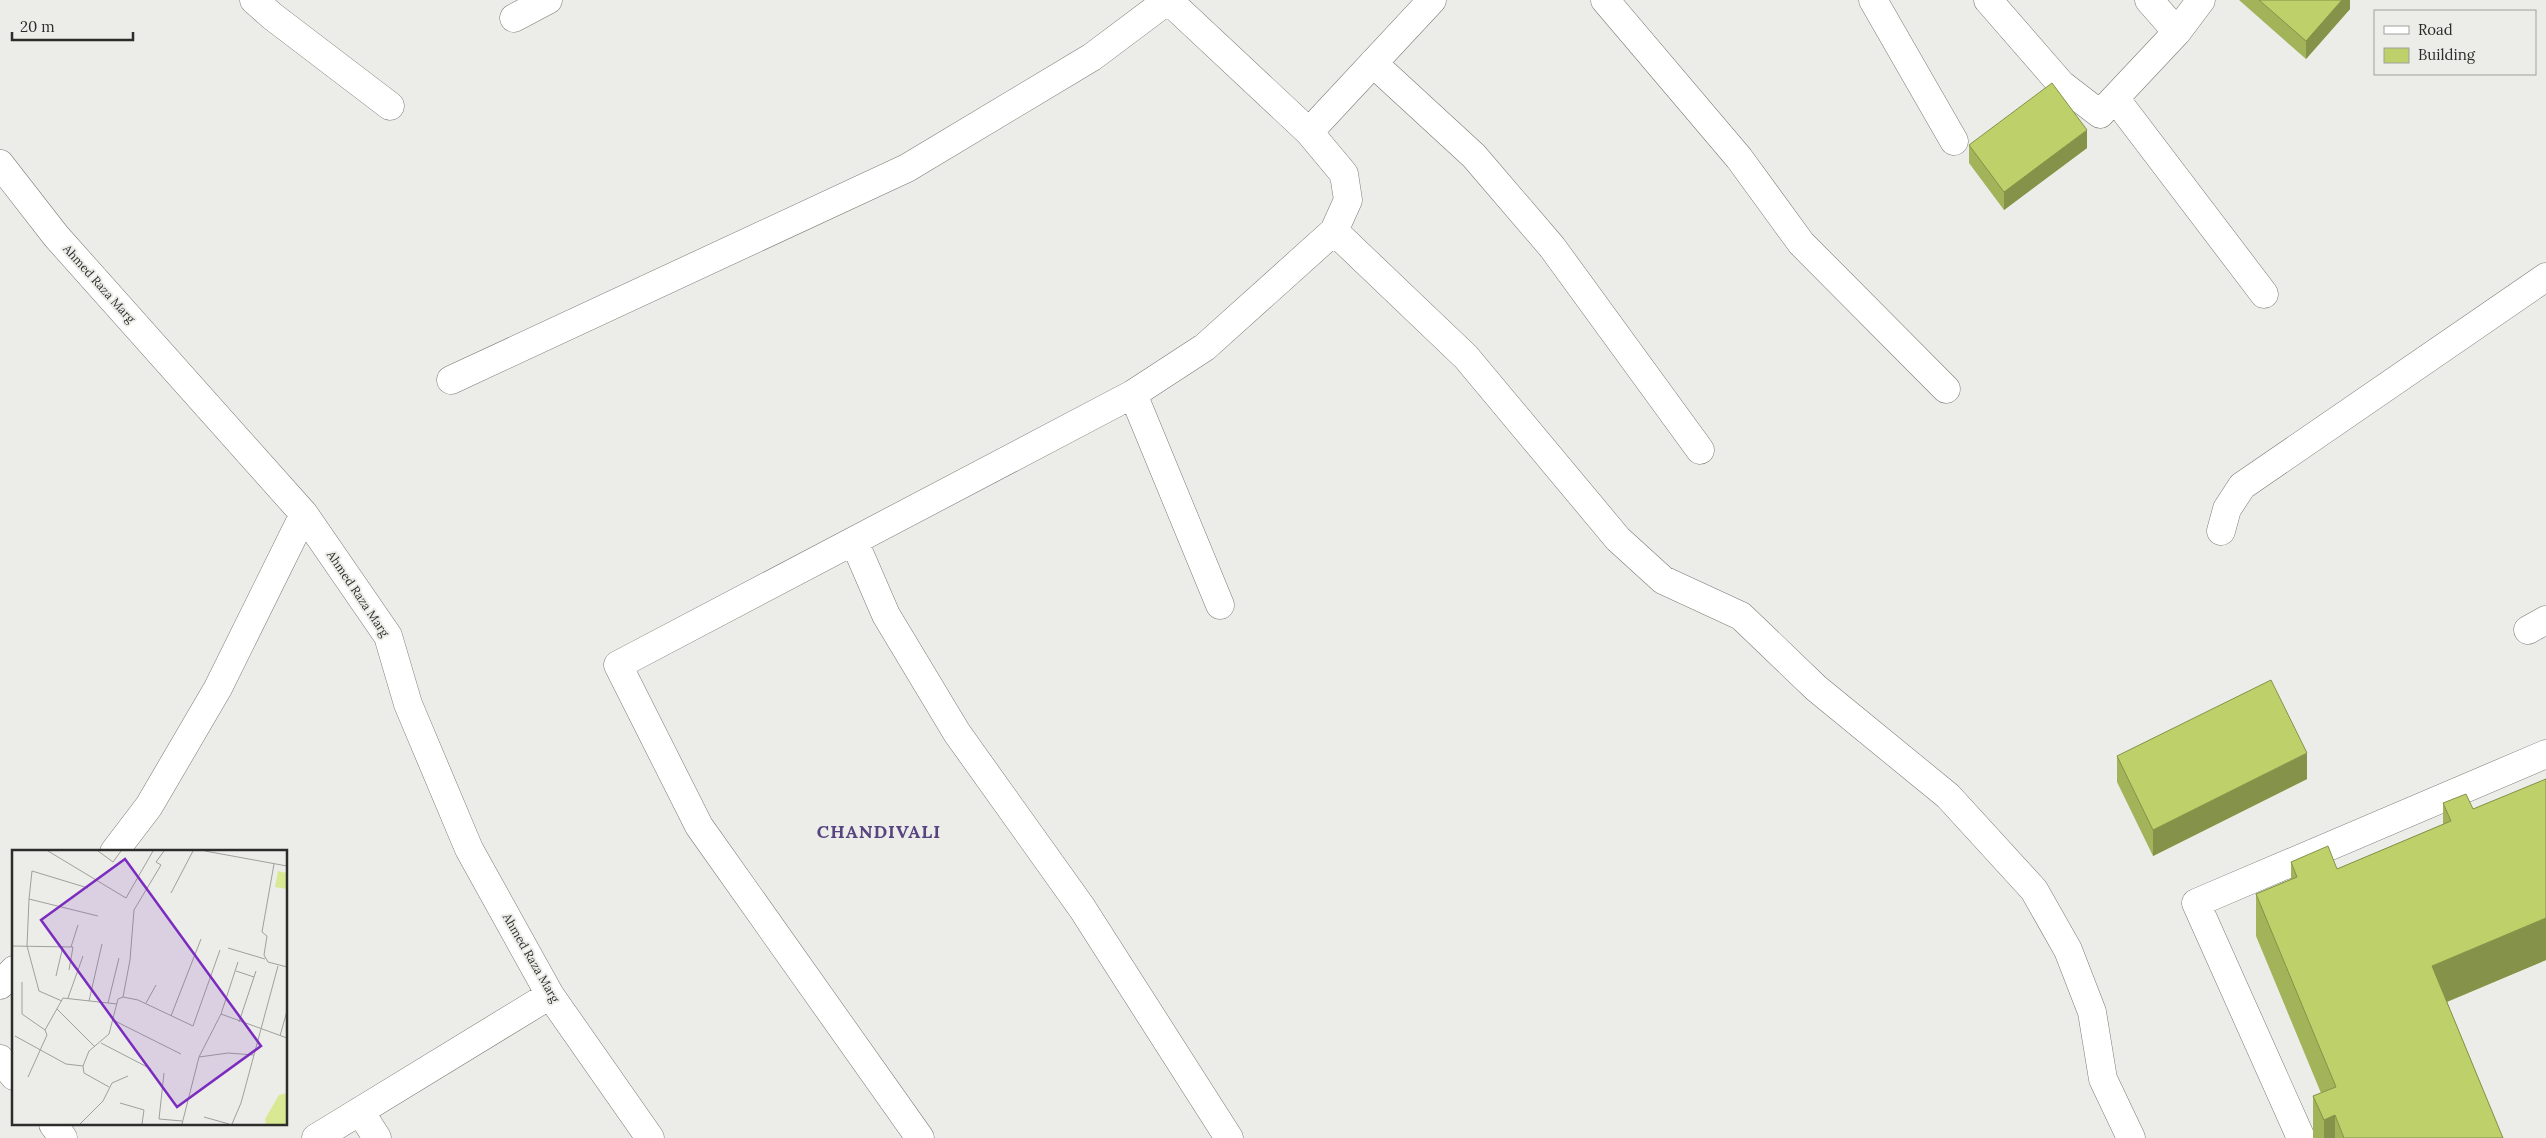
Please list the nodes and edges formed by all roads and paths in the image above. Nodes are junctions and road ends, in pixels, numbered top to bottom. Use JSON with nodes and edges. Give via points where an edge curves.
{"nodes":[{"id":1,"x":254,"y":0,"type":"edge"},
{"id":2,"x":548,"y":0,"type":"edge"},
{"id":3,"x":1168,"y":0,"type":"edge"},
{"id":4,"x":1432,"y":0,"type":"edge"},
{"id":5,"x":1604,"y":0,"type":"edge"},
{"id":6,"x":1873,"y":0,"type":"edge"},
{"id":7,"x":1988,"y":0,"type":"edge"},
{"id":8,"x":2149,"y":0,"type":"edge"},
{"id":9,"x":2201,"y":0,"type":"edge"},
{"id":10,"x":514,"y":18,"type":"dead end"},
{"id":11,"x":2177,"y":32,"type":"junction"},
{"id":12,"x":1373,"y":63,"type":"junction"},
{"id":13,"x":2116,"y":98,"type":"junction"},
{"id":14,"x":390,"y":106,"type":"dead end"},
{"id":15,"x":1309,"y":132,"type":"junction"},
{"id":16,"x":1954,"y":141,"type":"dead end"},
{"id":17,"x":0,"y":164,"type":"edge"},
{"id":18,"x":1334,"y":231,"type":"junction"},
{"id":19,"x":2546,"y":277,"type":"edge"},
{"id":20,"x":2264,"y":294,"type":"dead end"},
{"id":21,"x":451,"y":380,"type":"dead end"},
{"id":22,"x":1946,"y":389,"type":"dead end"},
{"id":23,"x":1133,"y":394,"type":"junction"},
{"id":24,"x":1700,"y":450,"type":"dead end"},
{"id":25,"x":304,"y":514,"type":"junction"},
{"id":26,"x":2221,"y":531,"type":"dead end"},
{"id":27,"x":854,"y":541,"type":"junction"},
{"id":28,"x":1220,"y":605,"type":"dead end"},
{"id":29,"x":2546,"y":754,"type":"edge"},
{"id":30,"x":116,"y":850,"type":"edge"},
{"id":31,"x":12,"y":972,"type":"edge"},
{"id":32,"x":0,"y":985,"type":"edge"},
{"id":33,"x":550,"y":995,"type":"junction"},
{"id":34,"x":0,"y":1059,"type":"edge"},
{"id":35,"x":12,"y":1074,"type":"edge"},
{"id":36,"x":360,"y":1111,"type":"junction"},
{"id":37,"x":54,"y":1126,"type":"edge"},
{"id":38,"x":63,"y":1138,"type":"edge"},
{"id":39,"x":316,"y":1138,"type":"edge"},
{"id":40,"x":377,"y":1138,"type":"edge"},
{"id":41,"x":650,"y":1138,"type":"edge"},
{"id":42,"x":920,"y":1138,"type":"edge"},
{"id":43,"x":1229,"y":1138,"type":"edge"},
{"id":44,"x":2131,"y":1138,"type":"edge"},
{"id":45,"x":2301,"y":1138,"type":"edge"}],
"edges":[{"from":1,"to":14,"type":"street"},
{"from":2,"to":10,"type":"street"},
{"from":3,"to":15,"type":"street"},
{"from":3,"to":21,"type":"street","via":[[1092,57],[907,168]]},
{"from":4,"to":12,"type":"street"},
{"from":5,"to":22,"type":"street","via":[[1740,158],[1801,242]]},
{"from":6,"to":16,"type":"street"},
{"from":7,"to":13,"type":"street","via":[[2061,84],[2100,114]]},
{"from":8,"to":11,"type":"street"},
{"from":9,"to":11,"type":"street"},
{"from":11,"to":13,"type":"street"},
{"from":12,"to":15,"type":"street"},
{"from":12,"to":24,"type":"street","via":[[1474,156],[1552,247]]},
{"from":13,"to":20,"type":"street"},
{"from":15,"to":18,"type":"street","via":[[1344,174],[1348,200]]},
{"from":17,"to":25,"type":"street","name":"Ahmed Raza Marg","via":[[56,236]]},
{"from":18,"to":23,"type":"street","via":[[1205,347]]},
{"from":18,"to":44,"type":"street","via":[[1466,357],[1618,539],[1663,580],[1741,616],[1816,688],[1948,796],[2034,890],[2068,950],[2092,1012],[2103,1079]]},
{"from":19,"to":26,"type":"street","via":[[2242,486],[2227,509]]},
{"from":23,"to":27,"type":"street"},
{"from":23,"to":28,"type":"street"},
{"from":25,"to":30,"type":"street","via":[[218,688],[149,806]]},
{"from":25,"to":33,"type":"street","name":"Ahmed Raza Marg","via":[[388,636],[408,704],[469,849]]},
{"from":27,"to":42,"type":"street","via":[[618,666],[699,826]]},
{"from":27,"to":43,"type":"street","via":[[886,615],[958,733],[1082,908]]},
{"from":29,"to":45,"type":"street","via":[[2196,903]]},
{"from":31,"to":32,"type":"street"},
{"from":33,"to":36,"type":"street"},
{"from":33,"to":41,"type":"street","name":"Ahmed Raza Marg"},
{"from":34,"to":35,"type":"street"},
{"from":36,"to":39,"type":"street"},
{"from":36,"to":40,"type":"street"},
{"from":37,"to":38,"type":"street"}]}
